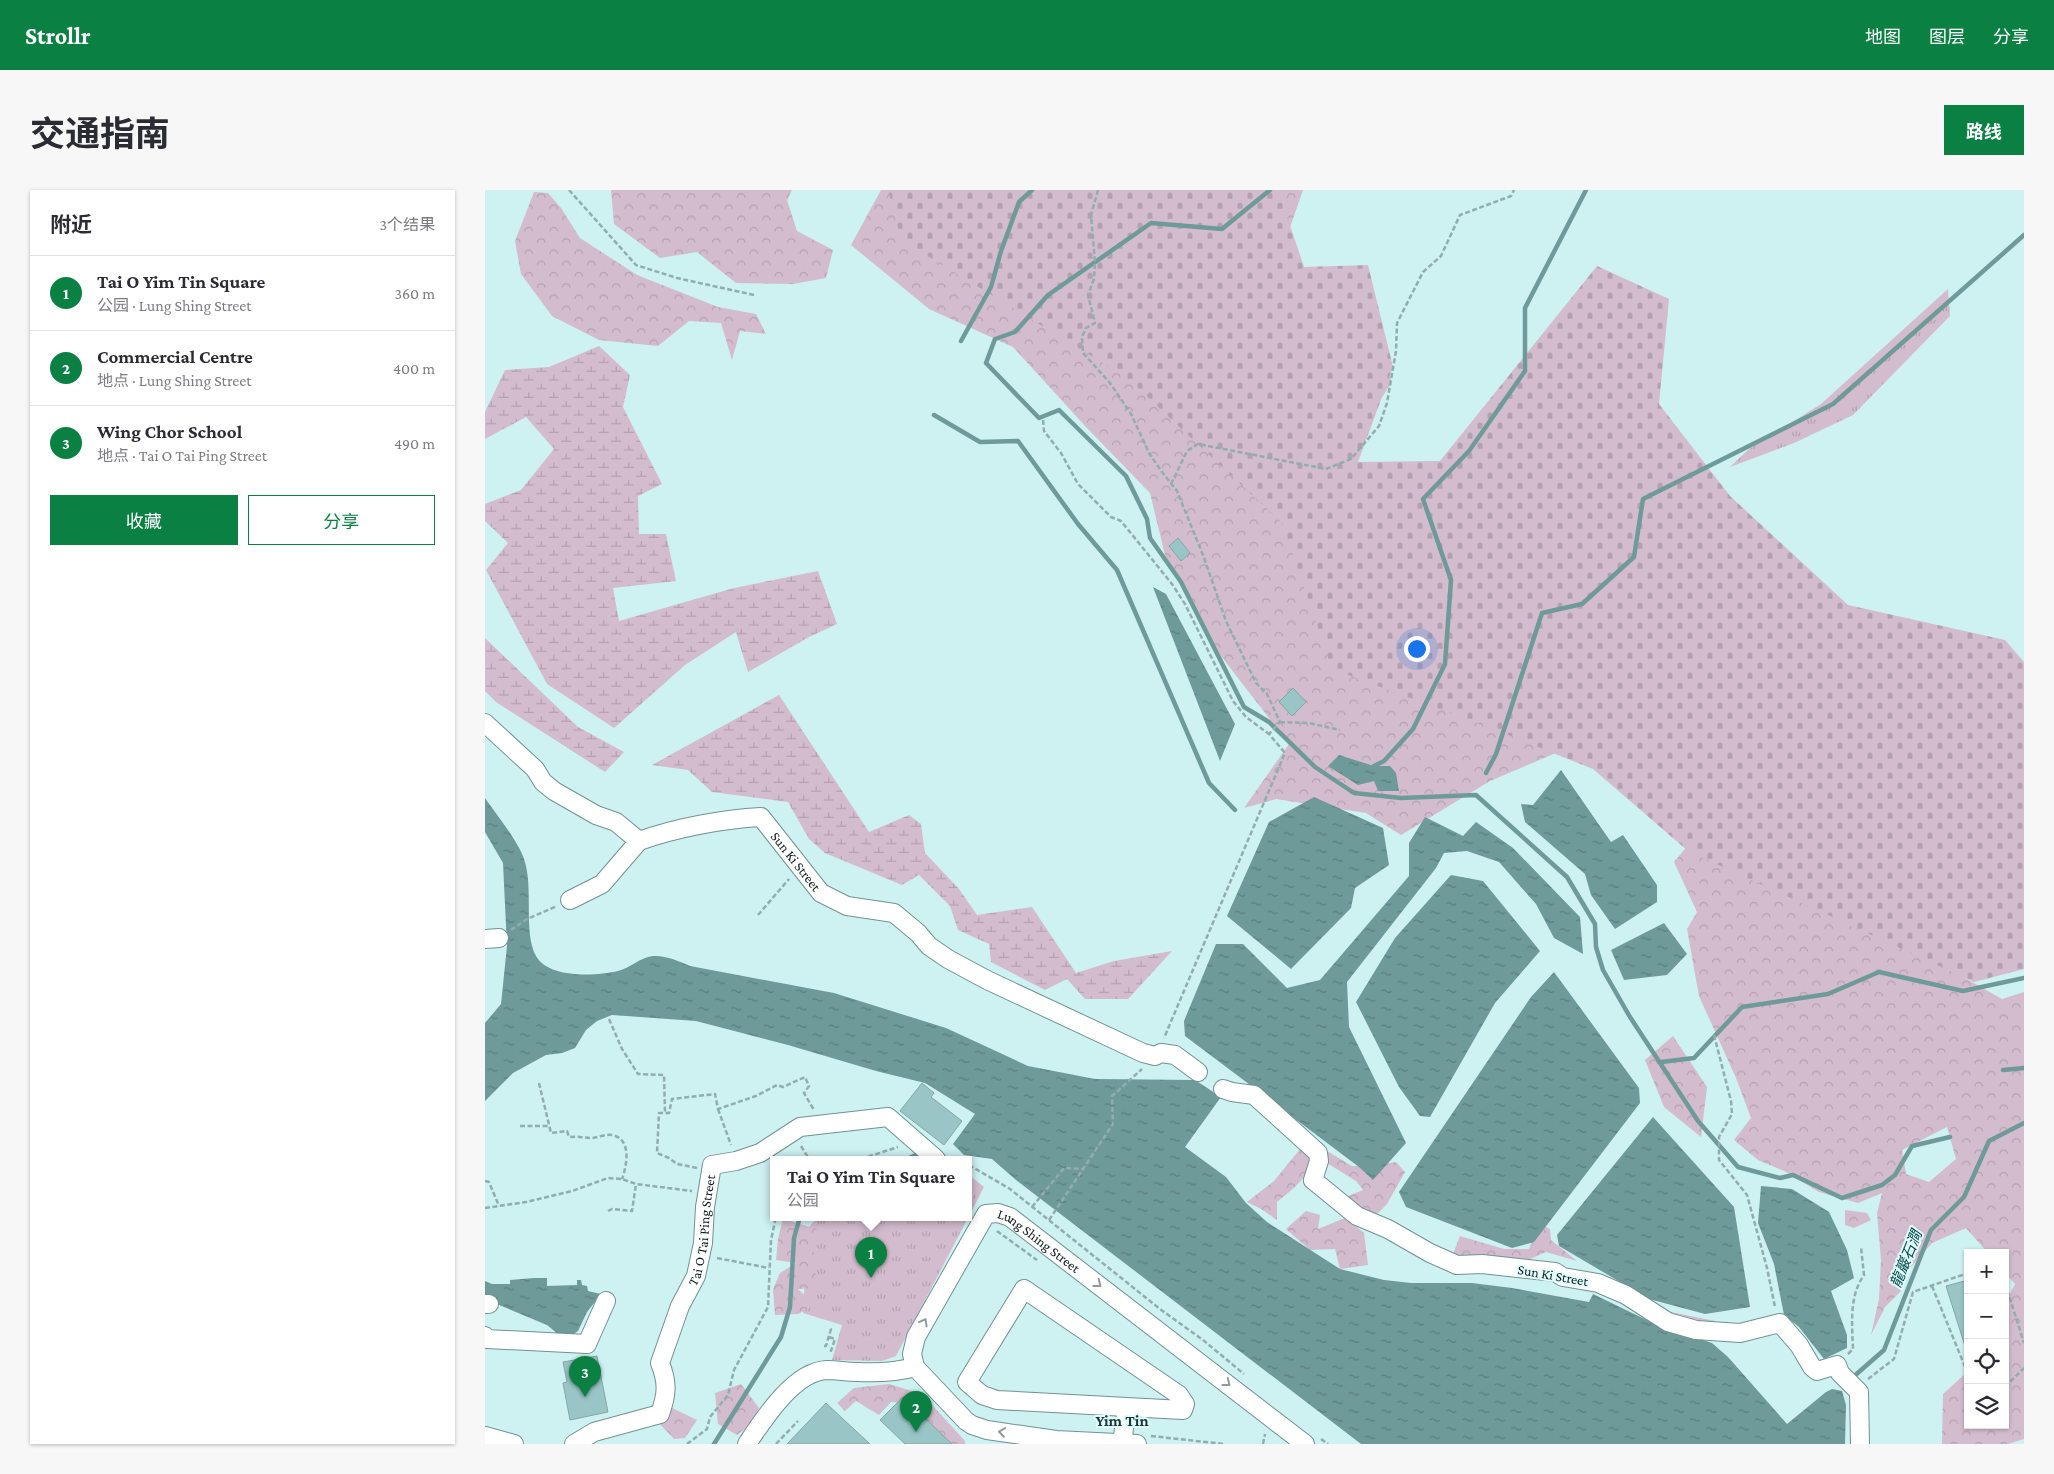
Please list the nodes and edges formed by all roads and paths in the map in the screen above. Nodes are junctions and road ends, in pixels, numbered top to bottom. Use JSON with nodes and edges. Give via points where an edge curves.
{"nodes":[{"id":1,"x":569,"y":190,"type":"edge"},
{"id":2,"x":1097,"y":190,"type":"edge"},
{"id":3,"x":1515,"y":190,"type":"edge"},
{"id":4,"x":753,"y":295,"type":"dead end"},
{"id":5,"x":1043,"y":420,"type":"dead end"},
{"id":6,"x":1171,"y":484,"type":"junction"},
{"id":7,"x":1279,"y":722,"type":"junction"},
{"id":8,"x":485,"y":723,"type":"edge"},
{"id":9,"x":1341,"y":730,"type":"dead end"},
{"id":10,"x":1270,"y":734,"type":"junction"},
{"id":11,"x":639,"y":841,"type":"junction"},
{"id":12,"x":800,"y":867,"type":"junction"},
{"id":13,"x":570,"y":900,"type":"joint"},
{"id":14,"x":758,"y":915,"type":"dead end"},
{"id":15,"x":492,"y":938,"type":"edge"},
{"id":16,"x":609,"y":1019,"type":"dead end"},
{"id":17,"x":1714,"y":1035,"type":"dead end"},
{"id":18,"x":1161,"y":1053,"type":"junction"},
{"id":19,"x":1198,"y":1072,"type":"dead end"},
{"id":20,"x":539,"y":1083,"type":"dead end"},
{"id":21,"x":1223,"y":1089,"type":"dead end"},
{"id":22,"x":718,"y":1109,"type":"junction"},
{"id":23,"x":665,"y":1113,"type":"junction"},
{"id":24,"x":818,"y":1125,"type":"junction"},
{"id":25,"x":520,"y":1126,"type":"dead end"},
{"id":26,"x":548,"y":1126,"type":"junction"},
{"id":27,"x":915,"y":1140,"type":"junction"},
{"id":28,"x":870,"y":1156,"type":"edge"},
{"id":29,"x":934,"y":1156,"type":"edge"},
{"id":30,"x":736,"y":1161,"type":"junction"},
{"id":31,"x":712,"y":1165,"type":"junction"},
{"id":32,"x":972,"y":1168,"type":"edge"},
{"id":33,"x":1083,"y":1169,"type":"junction"},
{"id":34,"x":622,"y":1179,"type":"junction"},
{"id":35,"x":485,"y":1182,"type":"edge"},
{"id":36,"x":636,"y":1184,"type":"junction"},
{"id":37,"x":708,"y":1193,"type":"junction"},
{"id":38,"x":499,"y":1206,"type":"junction"},
{"id":39,"x":1032,"y":1207,"type":"junction"},
{"id":40,"x":485,"y":1208,"type":"edge"},
{"id":41,"x":608,"y":1211,"type":"dead end"},
{"id":42,"x":1049,"y":1220,"type":"junction"},
{"id":43,"x":775,"y":1221,"type":"edge"},
{"id":44,"x":992,"y":1228,"type":"dead end"},
{"id":45,"x":1861,"y":1247,"type":"dead end"},
{"id":46,"x":701,"y":1255,"type":"junction"},
{"id":47,"x":1037,"y":1261,"type":"dead end"},
{"id":48,"x":769,"y":1268,"type":"junction"},
{"id":49,"x":1964,"y":1274,"type":"edge"},
{"id":50,"x":1932,"y":1286,"type":"junction"},
{"id":51,"x":2008,"y":1294,"type":"edge"},
{"id":52,"x":606,"y":1301,"type":"dead end"},
{"id":53,"x":1780,"y":1323,"type":"junction"},
{"id":54,"x":829,"y":1328,"type":"dead end"},
{"id":55,"x":485,"y":1336,"type":"edge"},
{"id":56,"x":829,"y":1337,"type":"junction"},
{"id":57,"x":2024,"y":1343,"type":"edge"},
{"id":58,"x":824,"y":1346,"type":"dead end"},
{"id":59,"x":1964,"y":1364,"type":"edge"},
{"id":60,"x":1837,"y":1365,"type":"junction"},
{"id":61,"x":915,"y":1367,"type":"junction"},
{"id":62,"x":2024,"y":1368,"type":"edge"},
{"id":63,"x":826,"y":1370,"type":"junction"},
{"id":64,"x":1247,"y":1377,"type":"dead end"},
{"id":65,"x":2009,"y":1384,"type":"edge"},
{"id":66,"x":1855,"y":1389,"type":"junction"},
{"id":67,"x":1127,"y":1407,"type":"junction"},
{"id":68,"x":798,"y":1421,"type":"dead end"},
{"id":69,"x":1268,"y":1425,"type":"junction"},
{"id":70,"x":485,"y":1436,"type":"edge"},
{"id":71,"x":1313,"y":1441,"type":"edge"},
{"id":72,"x":1130,"y":1443,"type":"edge"},
{"id":73,"x":514,"y":1444,"type":"edge"},
{"id":74,"x":574,"y":1444,"type":"edge"},
{"id":75,"x":687,"y":1444,"type":"edge"},
{"id":76,"x":747,"y":1444,"type":"edge"},
{"id":77,"x":776,"y":1444,"type":"edge"},
{"id":78,"x":1263,"y":1444,"type":"edge"},
{"id":79,"x":1283,"y":1444,"type":"edge"},
{"id":80,"x":1328,"y":1444,"type":"edge"},
{"id":81,"x":1861,"y":1444,"type":"edge"}],
"edges":[{"from":1,"to":4,"type":"path","via":[[636,265]]},
{"from":2,"to":6,"type":"path","via":[[1091,215],[1094,278],[1088,295],[1095,323],[1086,328],[1082,337],[1083,353],[1110,383],[1131,414],[1149,453]]},
{"from":3,"to":6,"type":"path","via":[[1511,196],[1460,215],[1441,256],[1423,272],[1397,323],[1387,403],[1379,426],[1351,459],[1326,468],[1198,444],[1187,452]]},
{"from":5,"to":10,"type":"path","via":[[1043,431],[1061,453],[1078,484],[1111,517],[1121,521],[1172,584],[1233,701],[1246,717]]},
{"from":6,"to":7,"type":"path","via":[[1177,491],[1226,621]]},
{"from":7,"to":9,"type":"path","via":[[1309,723]]},
{"from":7,"to":10,"type":"path"},
{"from":8,"to":11,"type":"street","via":[[554,791],[596,815],[616,822]]},
{"from":10,"to":18,"type":"path","via":[[1285,753],[1162,1043]]},
{"from":11,"to":12,"type":"street","name":"Sun Ki Street","via":[[737,818],[761,817]]},
{"from":11,"to":13,"type":"street","via":[[602,884]]},
{"from":12,"to":14,"type":"path"},
{"from":12,"to":18,"type":"street","name":"Sun Ki Street","via":[[821,892],[847,906],[894,913],[929,946],[987,980],[1143,1053],[1155,1056]]},
{"from":13,"to":15,"type":"path"},
{"from":16,"to":23,"type":"path","via":[[622,1049],[639,1074],[664,1075]]},
{"from":17,"to":53,"type":"path","via":[[1732,1114],[1719,1137],[1719,1160],[1747,1195]]},
{"from":18,"to":19,"type":"street","name":"Sun Ki Street","via":[[1175,1055]]},
{"from":18,"to":33,"type":"path","via":[[1112,1096],[1113,1124]]},
{"from":20,"to":26,"type":"path"},
{"from":21,"to":53,"type":"street","name":"Sun Ki Street","via":[[1254,1095],[1318,1153],[1313,1180],[1357,1216],[1457,1265],[1482,1264],[1555,1272],[1563,1277],[1598,1283],[1627,1295],[1668,1322],[1696,1330],[1740,1333]]},
{"from":22,"to":23,"type":"path","via":[[715,1094],[672,1099],[669,1113]]},
{"from":22,"to":24,"type":"path","via":[[805,1077],[809,1086],[804,1093],[813,1106]]},
{"from":22,"to":30,"type":"path"},
{"from":23,"to":31,"type":"path","via":[[659,1113],[657,1153],[677,1164],[704,1170]]},
{"from":24,"to":27,"type":"street","name":"Tai O Tai Ping Street","via":[[888,1117]]},
{"from":24,"to":30,"type":"street","name":"Tai O Tai Ping Street","via":[[800,1128],[760,1153]]},
{"from":25,"to":26,"type":"path"},
{"from":26,"to":34,"type":"path","via":[[551,1133],[567,1130],[569,1137],[591,1138],[610,1134],[619,1137],[625,1145],[627,1159]]},
{"from":27,"to":28,"type":"path"},
{"from":27,"to":29,"type":"street","name":"Tai O Tai Ping Street"},
{"from":30,"to":31,"type":"street","name":"Tai O Tai Ping Street"},
{"from":31,"to":37,"type":"street","name":"Tai O Tai Ping Street"},
{"from":32,"to":39,"type":"path"},
{"from":33,"to":39,"type":"path","via":[[1065,1168]]},
{"from":33,"to":42,"type":"path"},
{"from":34,"to":36,"type":"path"},
{"from":34,"to":38,"type":"path","via":[[608,1178],[572,1191]]},
{"from":35,"to":38,"type":"path","via":[[489,1182]]},
{"from":36,"to":37,"type":"path"},
{"from":36,"to":41,"type":"path","via":[[633,1211]]},
{"from":37,"to":46,"type":"street","name":"Tai O Tai Ping Street"},
{"from":38,"to":40,"type":"path"},
{"from":39,"to":42,"type":"path"},
{"from":42,"to":64,"type":"path"},
{"from":43,"to":48,"type":"path"},
{"from":44,"to":47,"type":"path"},
{"from":45,"to":60,"type":"path","via":[[1864,1275],[1856,1286],[1853,1349]]},
{"from":46,"to":48,"type":"path"},
{"from":46,"to":74,"type":"street","name":"Tai O Tai Ping Street","via":[[696,1276],[680,1306],[660,1363],[666,1398],[660,1414],[594,1432]]},
{"from":48,"to":75,"type":"path","via":[[767,1307],[733,1370],[728,1395],[710,1417],[707,1429]]},
{"from":49,"to":50,"type":"path"},
{"from":50,"to":59,"type":"path"},
{"from":50,"to":66,"type":"path","via":[[1913,1292],[1894,1359]]},
{"from":51,"to":57,"type":"path"},
{"from":52,"to":55,"type":"street","via":[[587,1344],[487,1339]]},
{"from":53,"to":60,"type":"street","via":[[1817,1371]]},
{"from":54,"to":56,"type":"path"},
{"from":56,"to":58,"type":"path"},
{"from":56,"to":63,"type":"path","via":[[835,1339]]},
{"from":60,"to":66,"type":"street"},
{"from":61,"to":63,"type":"street","via":[[867,1372]]},
{"from":61,"to":69,"type":"street","name":"Lung Shing Street","one_way":true,"via":[[912,1354],[916,1337],[983,1218],[998,1212],[1046,1243]]},
{"from":72,"to":61,"type":"street","one_way":true,"via":[[1056,1440],[979,1428],[966,1421]]},
{"from":62,"to":65,"type":"path"},
{"from":63,"to":76,"type":"street","via":[[807,1376],[773,1406]]},
{"from":66,"to":81,"type":"street","via":[[1859,1392]]},
{"from":67,"to":67,"type":"street","via":[[997,1400],[982,1395],[967,1382],[1024,1289],[1179,1395],[1185,1404],[1183,1410]]},
{"from":67,"to":72,"type":"street"},
{"from":68,"to":77,"type":"path"},
{"from":69,"to":71,"type":"street","name":"Lung Shing Street"},
{"from":69,"to":78,"type":"path"},
{"from":69,"to":79,"type":"street","via":[[1281,1432]]},
{"from":70,"to":73,"type":"street"},
{"from":71,"to":80,"type":"path"}]}
